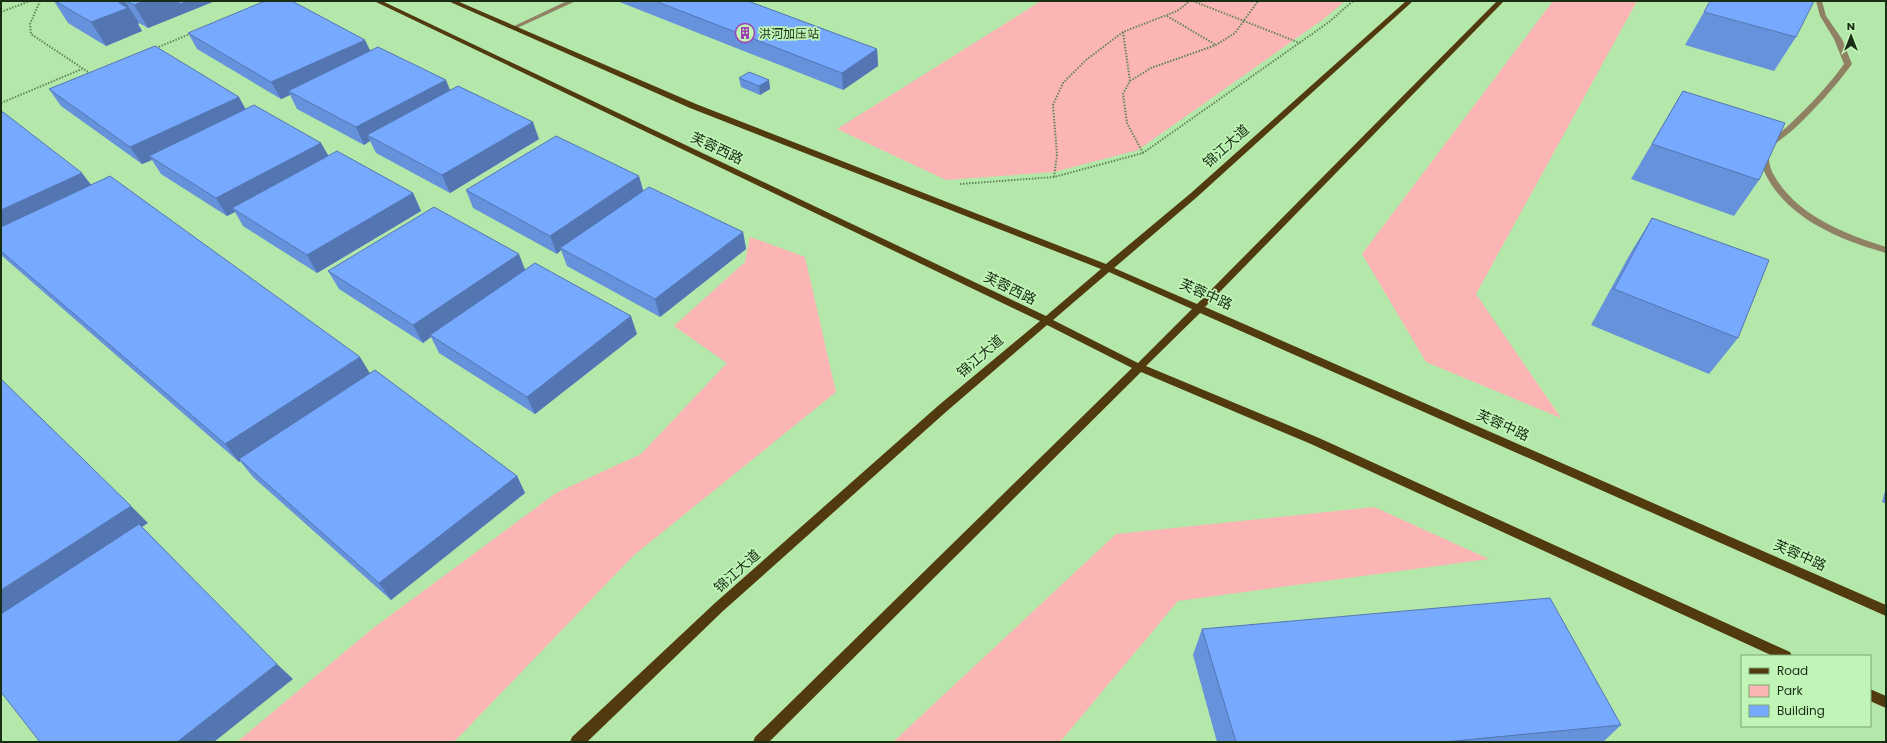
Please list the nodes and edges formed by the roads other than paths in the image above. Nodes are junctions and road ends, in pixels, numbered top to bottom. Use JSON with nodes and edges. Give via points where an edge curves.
{"nodes":[{"id":1,"x":377,"y":1,"type":"edge"},
{"id":2,"x":451,"y":1,"type":"edge"},
{"id":3,"x":573,"y":1,"type":"edge"},
{"id":4,"x":1410,"y":1,"type":"edge"},
{"id":5,"x":1501,"y":1,"type":"edge"},
{"id":6,"x":1819,"y":1,"type":"edge"},
{"id":7,"x":513,"y":28,"type":"junction"},
{"id":8,"x":1886,"y":250,"type":"edge"},
{"id":9,"x":1107,"y":268,"type":"junction"},
{"id":10,"x":1198,"y":308,"type":"junction"},
{"id":11,"x":1046,"y":320,"type":"junction"},
{"id":12,"x":1138,"y":367,"type":"junction"},
{"id":13,"x":1886,"y":611,"type":"edge"},
{"id":14,"x":1784,"y":655,"type":"edge"},
{"id":15,"x":1871,"y":694,"type":"edge"},
{"id":16,"x":1886,"y":702,"type":"edge"},
{"id":17,"x":577,"y":742,"type":"edge"},
{"id":18,"x":760,"y":742,"type":"edge"}],
"edges":[{"from":1,"to":11,"type":"main road","name":"芙蓉西路"},
{"from":2,"to":7,"type":"main road","name":"芙蓉西路"},
{"from":3,"to":7,"type":"street"},
{"from":4,"to":9,"type":"main road","name":"锦江大道","via":[[1194,195]]},
{"from":5,"to":10,"type":"main road"},
{"from":6,"to":8,"type":"street","via":[[1823,16],[1838,39],[1848,64],[1826,93],[1768,148],[1764,164],[1772,183],[1792,204],[1823,224],[1861,242]]},
{"from":7,"to":9,"type":"main road","name":"芙蓉西路","via":[[693,106]]},
{"from":9,"to":10,"type":"main road","name":"芙蓉中路"},
{"from":9,"to":11,"type":"main road","name":"锦江大道"},
{"from":10,"to":12,"type":"main road"},
{"from":10,"to":13,"type":"main road","name":"芙蓉中路"},
{"from":11,"to":12,"type":"main road"},
{"from":11,"to":17,"type":"main road","name":"锦江大道","via":[[719,607]]},
{"from":12,"to":14,"type":"main road","via":[[1315,441]]},
{"from":12,"to":18,"type":"main road","via":[[1040,468]]},
{"from":15,"to":16,"type":"main road"}]}
